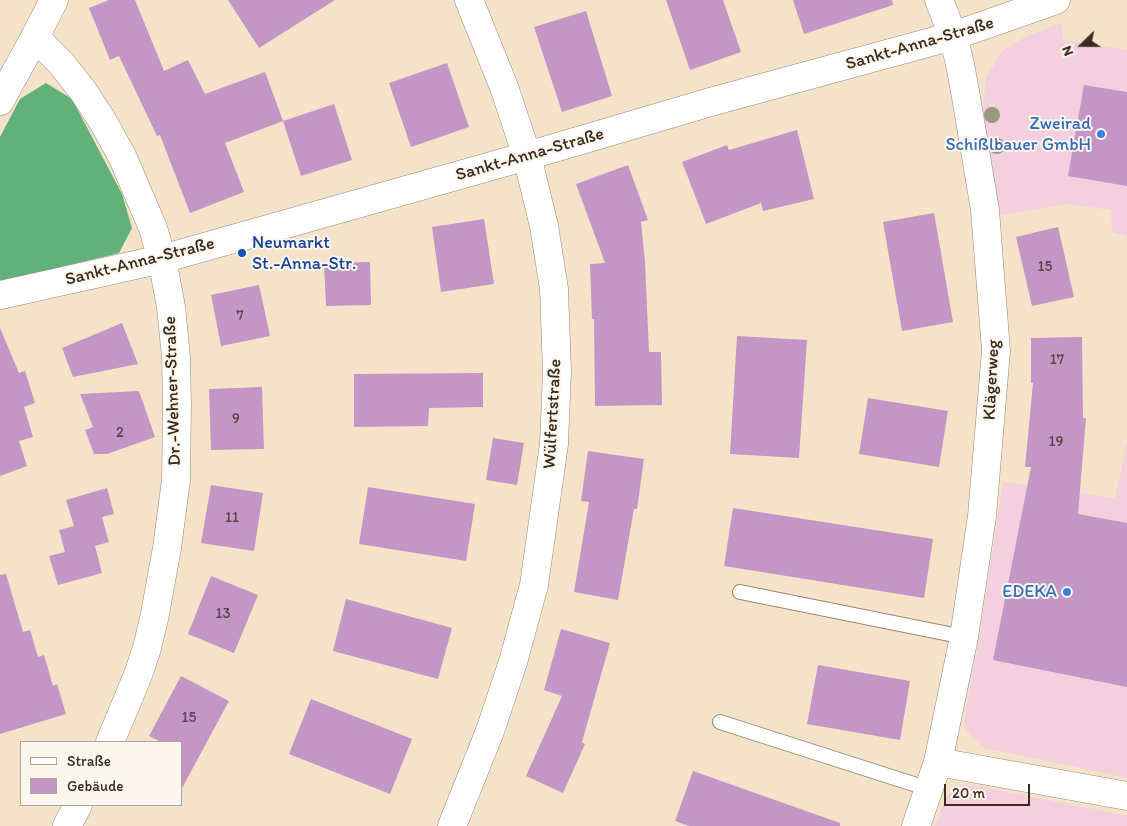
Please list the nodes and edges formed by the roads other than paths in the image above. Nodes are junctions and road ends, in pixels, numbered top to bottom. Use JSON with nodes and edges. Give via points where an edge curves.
{"nodes":[{"id":1,"x":54,"y":0,"type":"edge"},
{"id":2,"x":469,"y":0,"type":"edge"},
{"id":3,"x":939,"y":0,"type":"edge"},
{"id":4,"x":1056,"y":0,"type":"edge"},
{"id":5,"x":953,"y":36,"type":"junction"},
{"id":6,"x":36,"y":37,"type":"junction"},
{"id":7,"x":0,"y":101,"type":"edge"},
{"id":8,"x":527,"y":156,"type":"junction"},
{"id":9,"x":162,"y":259,"type":"junction"},
{"id":10,"x":0,"y":295,"type":"edge"},
{"id":11,"x":740,"y":592,"type":"dead end"},
{"id":12,"x":964,"y":637,"type":"junction"},
{"id":13,"x":720,"y":722,"type":"dead end"},
{"id":14,"x":110,"y":741,"type":"edge"},
{"id":15,"x":938,"y":762,"type":"junction"},
{"id":16,"x":929,"y":789,"type":"junction"},
{"id":17,"x":1127,"y":796,"type":"edge"},
{"id":18,"x":77,"y":806,"type":"edge"},
{"id":19,"x":67,"y":826,"type":"edge"},
{"id":20,"x":452,"y":826,"type":"edge"},
{"id":21,"x":916,"y":826,"type":"edge"}],
"edges":[{"from":1,"to":6,"type":"street"},
{"from":2,"to":8,"type":"street","name":"Wülfertstraße"},
{"from":3,"to":5,"type":"street","name":"Klägerweg"},
{"from":4,"to":5,"type":"street","name":"Sankt-Anna-Straße"},
{"from":5,"to":8,"type":"street","name":"Sankt-Anna-Straße"},
{"from":5,"to":12,"type":"street","name":"Klägerweg","via":[[985,210],[996,351],[982,516]]},
{"from":6,"to":7,"type":"street"},
{"from":6,"to":9,"type":"street","name":"Dr.-Wehner-Straße","via":[[61,63],[102,120],[140,195],[154,228]]},
{"from":8,"to":9,"type":"street","name":"Sankt-Anna-Straße"},
{"from":8,"to":20,"type":"street","name":"Wülfertstraße","via":[[544,226],[554,289],[557,372],[554,444],[534,585],[510,671]]},
{"from":9,"to":10,"type":"street","name":"Sankt-Anna-Straße"},
{"from":9,"to":14,"type":"street","name":"Dr.-Wehner-Straße","via":[[176,357],[176,480],[168,548],[149,639],[138,676]]},
{"from":11,"to":12,"type":"lane"},
{"from":12,"to":15,"type":"street","name":"Klägerweg"},
{"from":13,"to":16,"type":"lane"},
{"from":15,"to":16,"type":"street","name":"Klägerweg"},
{"from":15,"to":17,"type":"street"},
{"from":16,"to":21,"type":"street","name":"Klägerweg"},
{"from":18,"to":19,"type":"street"}]}
